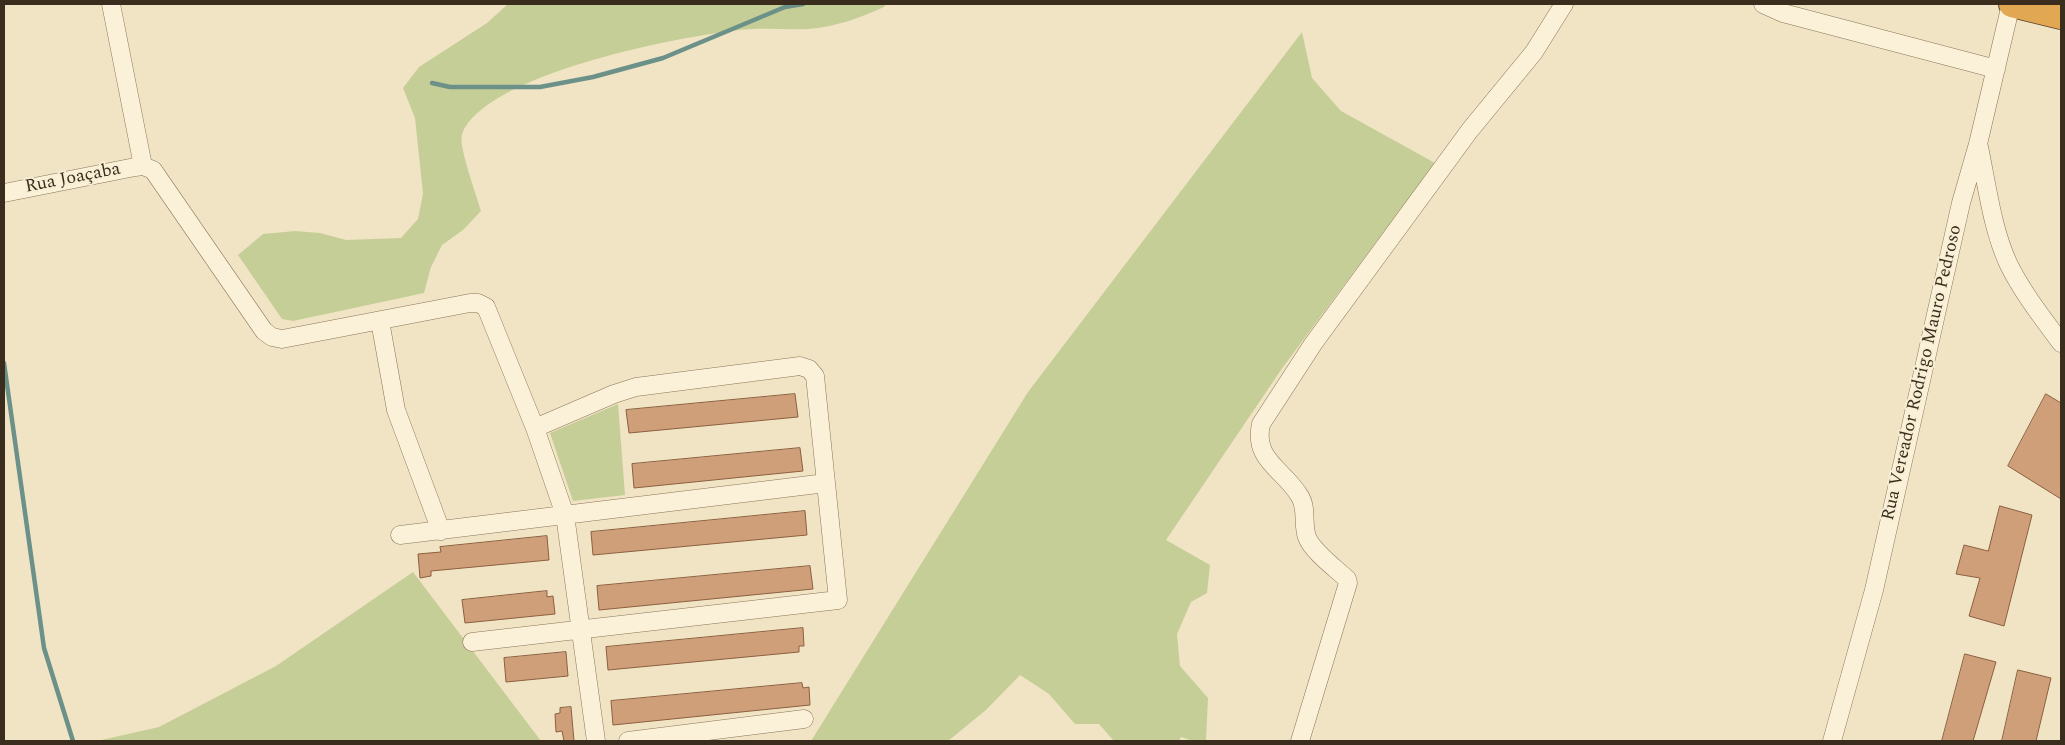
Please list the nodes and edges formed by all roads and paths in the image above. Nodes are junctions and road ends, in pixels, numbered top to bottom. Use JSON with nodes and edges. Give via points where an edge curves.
{"nodes":[{"id":1,"x":111,"y":4,"type":"edge"},
{"id":2,"x":1564,"y":4,"type":"edge"},
{"id":3,"x":1763,"y":4,"type":"edge"},
{"id":4,"x":2012,"y":4,"type":"edge"},
{"id":5,"x":2061,"y":16,"type":"edge"},
{"id":6,"x":1996,"y":69,"type":"junction"},
{"id":7,"x":1978,"y":144,"type":"junction"},
{"id":8,"x":143,"y":166,"type":"junction"},
{"id":9,"x":4,"y":192,"type":"edge"},
{"id":10,"x":380,"y":321,"type":"junction"},
{"id":11,"x":2061,"y":344,"type":"edge"},
{"id":12,"x":535,"y":428,"type":"junction"},
{"id":13,"x":826,"y":483,"type":"junction"},
{"id":14,"x":565,"y":515,"type":"junction"},
{"id":15,"x":441,"y":530,"type":"junction"},
{"id":16,"x":400,"y":535,"type":"dead end"},
{"id":17,"x":582,"y":630,"type":"junction"},
{"id":18,"x":472,"y":642,"type":"dead end"},
{"id":19,"x":804,"y":719,"type":"dead end"},
{"id":20,"x":596,"y":741,"type":"edge"},
{"id":21,"x":628,"y":741,"type":"edge"},
{"id":22,"x":1300,"y":741,"type":"edge"},
{"id":23,"x":1832,"y":741,"type":"edge"}],
"edges":[{"from":1,"to":8,"type":"street"},
{"from":2,"to":22,"type":"street","via":[[1534,52],[1464,138],[1313,344],[1261,424],[1260,448],[1299,494],[1305,512],[1307,538],[1348,583]]},
{"from":3,"to":6,"type":"street","via":[[1783,13]]},
{"from":4,"to":5,"type":"highway"},
{"from":4,"to":6,"type":"street","name":"Rua Vereador Rodrigo Mauro Pedroso"},
{"from":6,"to":7,"type":"street","name":"Rua Vereador Rodrigo Mauro Pedroso"},
{"from":7,"to":11,"type":"street","via":[[1995,223],[2008,262],[2028,298]]},
{"from":7,"to":23,"type":"street","name":"Rua Vereador Rodrigo Mauro Pedroso","via":[[1959,213],[1874,590]]},
{"from":8,"to":9,"type":"street","name":"Rua Joaçaba"},
{"from":8,"to":10,"type":"street","via":[[153,170],[264,332],[282,339]]},
{"from":10,"to":12,"type":"street","via":[[470,303],[486,307]]},
{"from":10,"to":15,"type":"street","via":[[396,410]]},
{"from":12,"to":13,"type":"street","via":[[636,387],[800,366],[810,369],[814,376]]},
{"from":12,"to":14,"type":"street"},
{"from":13,"to":14,"type":"street"},
{"from":13,"to":17,"type":"street","via":[[838,600]]},
{"from":14,"to":15,"type":"street"},
{"from":14,"to":17,"type":"street"},
{"from":15,"to":16,"type":"street"},
{"from":17,"to":18,"type":"street"},
{"from":17,"to":20,"type":"street"},
{"from":19,"to":21,"type":"street"}]}
